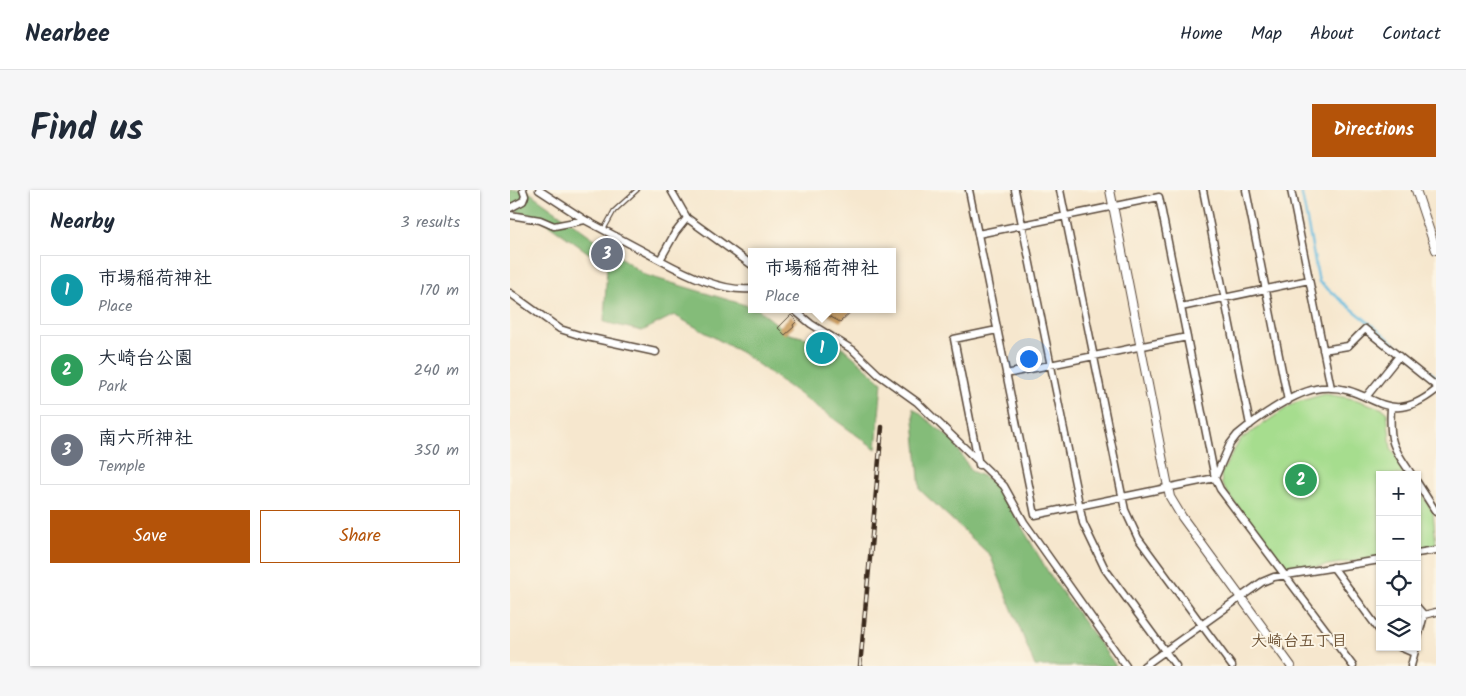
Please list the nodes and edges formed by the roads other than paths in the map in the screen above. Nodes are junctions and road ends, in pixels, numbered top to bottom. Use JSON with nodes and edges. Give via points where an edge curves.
{"nodes":[{"id":1,"x":523,"y":190,"type":"edge"},
{"id":2,"x":539,"y":190,"type":"edge"},
{"id":3,"x":637,"y":190,"type":"edge"},
{"id":4,"x":671,"y":190,"type":"edge"},
{"id":5,"x":969,"y":190,"type":"edge"},
{"id":6,"x":1015,"y":190,"type":"edge"},
{"id":7,"x":1060,"y":190,"type":"edge"},
{"id":8,"x":1110,"y":190,"type":"edge"},
{"id":9,"x":1203,"y":190,"type":"edge"},
{"id":10,"x":1246,"y":190,"type":"edge"},
{"id":11,"x":1291,"y":190,"type":"edge"},
{"id":12,"x":1416,"y":190,"type":"edge"},
{"id":13,"x":1158,"y":194,"type":"edge"},
{"id":14,"x":1112,"y":207,"type":"junction"},
{"id":15,"x":510,"y":208,"type":"edge"},
{"id":16,"x":510,"y":215,"type":"edge"},
{"id":17,"x":1066,"y":216,"type":"junction"},
{"id":18,"x":687,"y":218,"type":"junction"},
{"id":19,"x":585,"y":220,"type":"junction"},
{"id":20,"x":1022,"y":225,"type":"junction"},
{"id":21,"x":604,"y":230,"type":"junction"},
{"id":22,"x":978,"y":234,"type":"junction"},
{"id":23,"x":1436,"y":250,"type":"edge"},
{"id":24,"x":660,"y":260,"type":"junction"},
{"id":25,"x":748,"y":262,"type":"edge"},
{"id":26,"x":1309,"y":280,"type":"junction"},
{"id":27,"x":748,"y":288,"type":"edge"},
{"id":28,"x":1266,"y":289,"type":"junction"},
{"id":29,"x":510,"y":293,"type":"edge"},
{"id":30,"x":1225,"y":298,"type":"junction"},
{"id":31,"x":1181,"y":307,"type":"junction"},
{"id":32,"x":798,"y":313,"type":"edge"},
{"id":33,"x":998,"y":330,"type":"junction"},
{"id":34,"x":1187,"y":337,"type":"junction"},
{"id":35,"x":1140,"y":347,"type":"junction"},
{"id":36,"x":1323,"y":350,"type":"junction"},
{"id":37,"x":656,"y":352,"type":"dead end"},
{"id":38,"x":1094,"y":356,"type":"junction"},
{"id":39,"x":1399,"y":356,"type":"junction"},
{"id":40,"x":1050,"y":365,"type":"junction"},
{"id":41,"x":1006,"y":374,"type":"junction"},
{"id":42,"x":1436,"y":386,"type":"edge"},
{"id":43,"x":1331,"y":388,"type":"junction"},
{"id":44,"x":1436,"y":390,"type":"edge"},
{"id":45,"x":1366,"y":397,"type":"junction"},
{"id":46,"x":1288,"y":401,"type":"junction"},
{"id":47,"x":1391,"y":407,"type":"junction"},
{"id":48,"x":1250,"y":425,"type":"junction"},
{"id":49,"x":980,"y":465,"type":"junction"},
{"id":50,"x":1409,"y":471,"type":"edge"},
{"id":51,"x":1215,"y":478,"type":"junction"},
{"id":52,"x":1168,"y":488,"type":"junction"},
{"id":53,"x":1421,"y":488,"type":"edge"},
{"id":54,"x":1122,"y":497,"type":"junction"},
{"id":55,"x":1079,"y":506,"type":"junction"},
{"id":56,"x":1436,"y":512,"type":"edge"},
{"id":57,"x":1436,"y":550,"type":"edge"},
{"id":58,"x":1421,"y":552,"type":"edge"},
{"id":59,"x":1376,"y":561,"type":"edge"},
{"id":60,"x":1334,"y":567,"type":"junction"},
{"id":61,"x":1284,"y":576,"type":"junction"},
{"id":62,"x":1240,"y":596,"type":"junction"},
{"id":63,"x":1421,"y":612,"type":"edge"},
{"id":64,"x":1436,"y":612,"type":"edge"},
{"id":65,"x":1424,"y":615,"type":"junction"},
{"id":66,"x":1201,"y":624,"type":"junction"},
{"id":67,"x":1376,"y":625,"type":"edge"},
{"id":68,"x":1421,"y":627,"type":"edge"},
{"id":69,"x":1165,"y":651,"type":"junction"},
{"id":70,"x":1415,"y":651,"type":"edge"},
{"id":71,"x":1126,"y":666,"type":"edge"},
{"id":72,"x":1144,"y":666,"type":"edge"},
{"id":73,"x":1176,"y":666,"type":"edge"},
{"id":74,"x":1232,"y":666,"type":"edge"},
{"id":75,"x":1291,"y":666,"type":"edge"},
{"id":76,"x":1352,"y":666,"type":"edge"},
{"id":77,"x":1411,"y":666,"type":"edge"}],
"edges":[{"from":1,"to":15,"type":"street","via":[[523,201]]},
{"from":2,"to":19,"type":"street"},
{"from":3,"to":21,"type":"lane","via":[[614,211]]},
{"from":4,"to":18,"type":"street"},
{"from":5,"to":22,"type":"street"},
{"from":6,"to":20,"type":"street"},
{"from":7,"to":17,"type":"street"},
{"from":8,"to":14,"type":"street"},
{"from":9,"to":30,"type":"street"},
{"from":10,"to":28,"type":"street"},
{"from":11,"to":26,"type":"street"},
{"from":12,"to":23,"type":"street"},
{"from":13,"to":14,"type":"street"},
{"from":13,"to":31,"type":"street"},
{"from":14,"to":17,"type":"street"},
{"from":14,"to":35,"type":"street"},
{"from":16,"to":19,"type":"street","via":[[554,226]]},
{"from":17,"to":20,"type":"street"},
{"from":17,"to":38,"type":"street"},
{"from":18,"to":24,"type":"street"},
{"from":18,"to":25,"type":"street"},
{"from":19,"to":21,"type":"street"},
{"from":20,"to":22,"type":"street"},
{"from":20,"to":40,"type":"street"},
{"from":21,"to":24,"type":"street"},
{"from":22,"to":33,"type":"street"},
{"from":24,"to":27,"type":"street","via":[[721,285]]},
{"from":26,"to":28,"type":"street"},
{"from":26,"to":36,"type":"street"},
{"from":28,"to":30,"type":"street"},
{"from":28,"to":46,"type":"street"},
{"from":29,"to":37,"type":"street","via":[[560,329]]},
{"from":30,"to":31,"type":"street"},
{"from":30,"to":48,"type":"street"},
{"from":31,"to":34,"type":"street"},
{"from":32,"to":49,"type":"street","via":[[853,350],[878,374],[917,402]]},
{"from":33,"to":41,"type":"street"},
{"from":33,"to":49,"type":"street","via":[[954,339]]},
{"from":34,"to":35,"type":"street"},
{"from":34,"to":51,"type":"street"},
{"from":35,"to":38,"type":"street"},
{"from":35,"to":52,"type":"street"},
{"from":36,"to":39,"type":"street","via":[[1348,346],[1365,329]]},
{"from":36,"to":43,"type":"street"},
{"from":38,"to":40,"type":"street"},
{"from":38,"to":54,"type":"street"},
{"from":39,"to":42,"type":"street"},
{"from":39,"to":45,"type":"street"},
{"from":40,"to":41,"type":"street"},
{"from":40,"to":55,"type":"street"},
{"from":41,"to":55,"type":"street","via":[[1035,515]]},
{"from":43,"to":45,"type":"street"},
{"from":43,"to":46,"type":"street","via":[[1311,390]]},
{"from":44,"to":47,"type":"street","via":[[1409,408]]},
{"from":45,"to":47,"type":"street"},
{"from":46,"to":48,"type":"street"},
{"from":47,"to":50,"type":"street","via":[[1392,445]]},
{"from":48,"to":51,"type":"street","via":[[1230,444]]},
{"from":49,"to":71,"type":"street","via":[[1004,486],[1024,522]]},
{"from":51,"to":52,"type":"street"},
{"from":51,"to":61,"type":"street"},
{"from":52,"to":54,"type":"street"},
{"from":52,"to":62,"type":"street","via":[[1174,507]]},
{"from":53,"to":56,"type":"street"},
{"from":54,"to":55,"type":"street"},
{"from":54,"to":66,"type":"street","via":[[1138,538]]},
{"from":55,"to":69,"type":"street","via":[[1087,535],[1105,569]]},
{"from":57,"to":58,"type":"street"},
{"from":59,"to":60,"type":"street"},
{"from":60,"to":61,"type":"street"},
{"from":60,"to":67,"type":"street"},
{"from":61,"to":62,"type":"street","via":[[1262,582]]},
{"from":61,"to":76,"type":"street"},
{"from":62,"to":66,"type":"street"},
{"from":62,"to":75,"type":"street"},
{"from":63,"to":65,"type":"street"},
{"from":64,"to":65,"type":"street"},
{"from":65,"to":68,"type":"street"},
{"from":66,"to":69,"type":"street"},
{"from":66,"to":74,"type":"street"},
{"from":69,"to":72,"type":"street"},
{"from":69,"to":73,"type":"street"},
{"from":70,"to":77,"type":"street"}]}
